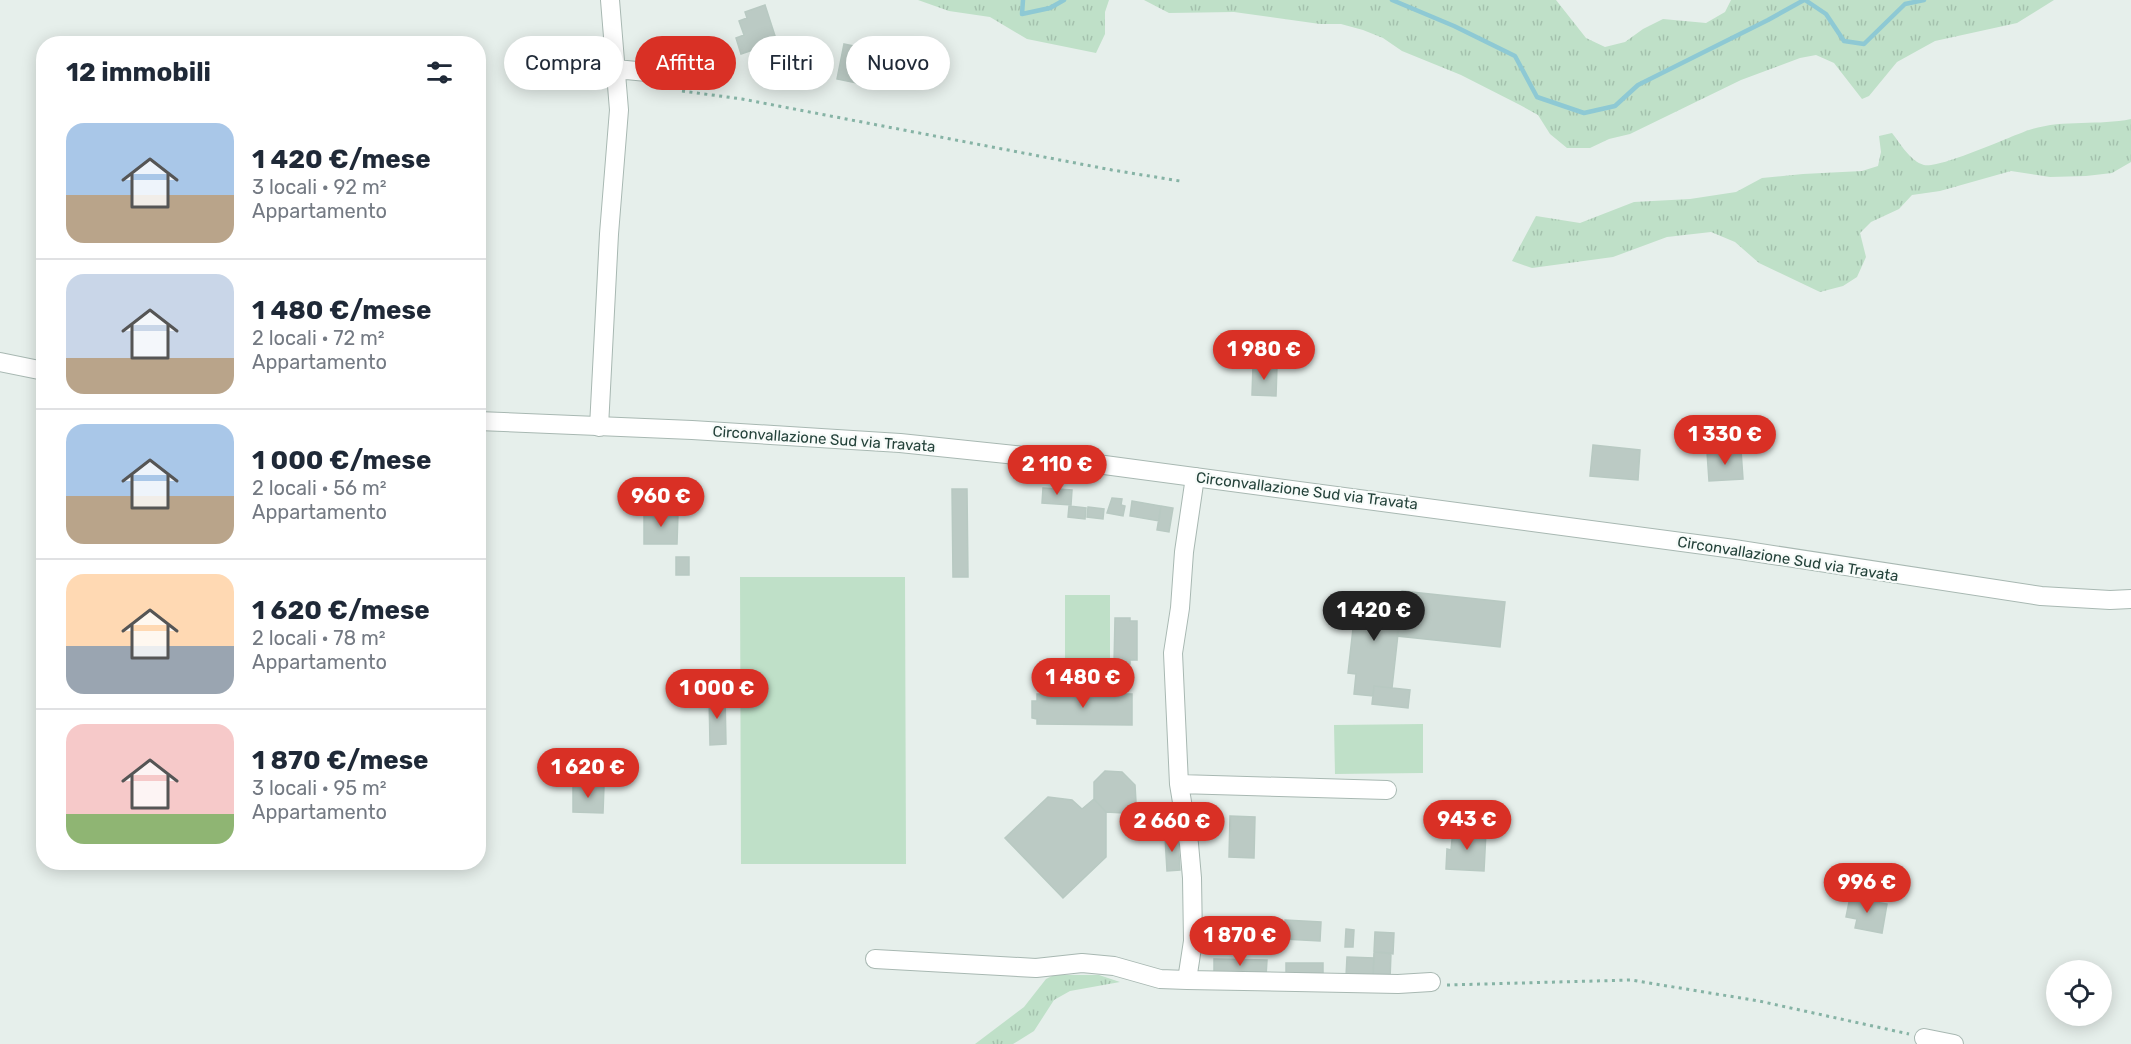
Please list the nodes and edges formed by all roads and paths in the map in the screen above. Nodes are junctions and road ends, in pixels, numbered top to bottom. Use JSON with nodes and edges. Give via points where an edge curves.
{"nodes":[{"id":1,"x":609,"y":0,"type":"edge"},
{"id":2,"x":613,"y":36,"type":"edge"},
{"id":3,"x":618,"y":90,"type":"edge"},
{"id":4,"x":707,"y":90,"type":"edge"},
{"id":5,"x":1180,"y":181,"type":"dead end"},
{"id":6,"x":0,"y":362,"type":"edge"},
{"id":7,"x":36,"y":369,"type":"edge"},
{"id":8,"x":486,"y":421,"type":"edge"},
{"id":9,"x":599,"y":427,"type":"junction"},
{"id":10,"x":1195,"y":477,"type":"junction"},
{"id":11,"x":2131,"y":599,"type":"edge"},
{"id":12,"x":1179,"y":784,"type":"junction"},
{"id":13,"x":1387,"y":790,"type":"dead end"},
{"id":14,"x":875,"y":958,"type":"dead end"},
{"id":15,"x":1187,"y":981,"type":"junction"},
{"id":16,"x":1431,"y":982,"type":"joint"},
{"id":17,"x":1924,"y":1038,"type":"joint"},
{"id":18,"x":1954,"y":1044,"type":"edge"}],
"edges":[{"from":1,"to":2,"type":"street"},
{"from":3,"to":9,"type":"street","via":[[620,110]]},
{"from":4,"to":5,"type":"path"},
{"from":6,"to":7,"type":"street"},
{"from":8,"to":9,"type":"street","name":"Circonvallazione Sud via Travata"},
{"from":9,"to":10,"type":"street","name":"Circonvallazione Sud via Travata","via":[[900,442]]},
{"from":10,"to":11,"type":"street","name":"Circonvallazione Sud via Travata","via":[[1734,549],[2041,596]]},
{"from":10,"to":12,"type":"street","via":[[1173,653]]},
{"from":12,"to":13,"type":"street"},
{"from":12,"to":15,"type":"street","via":[[1192,878],[1193,941]]},
{"from":14,"to":15,"type":"street","via":[[1036,968],[1082,963]]},
{"from":15,"to":16,"type":"street"},
{"from":16,"to":17,"type":"path","via":[[1444,985],[1632,980],[1759,1000]]},
{"from":17,"to":18,"type":"street"}]}
